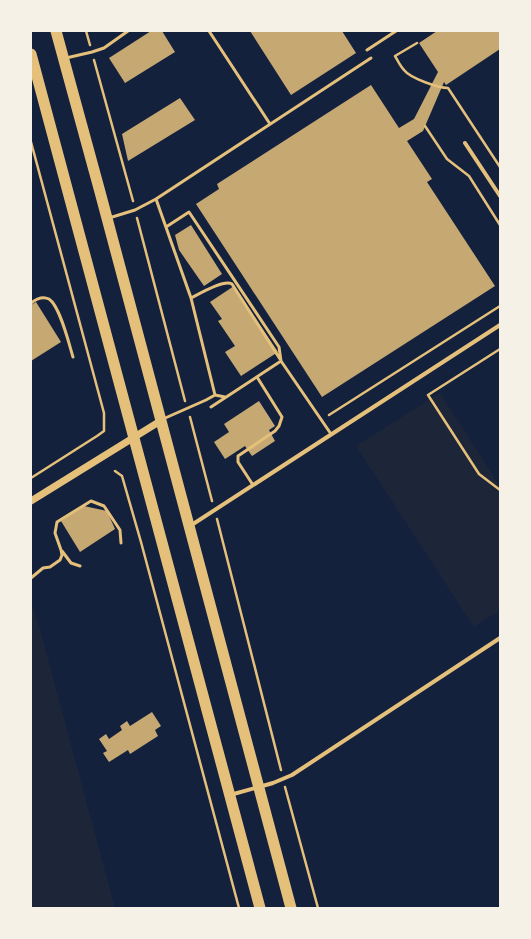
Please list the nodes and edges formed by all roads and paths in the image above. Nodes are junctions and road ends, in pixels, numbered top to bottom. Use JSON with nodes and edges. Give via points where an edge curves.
{"nodes":[{"id":1,"x":56,"y":31,"type":"edge"},
{"id":2,"x":86,"y":31,"type":"edge"},
{"id":3,"x":128,"y":31,"type":"edge"},
{"id":4,"x":209,"y":31,"type":"edge"},
{"id":5,"x":396,"y":31,"type":"edge"},
{"id":6,"x":417,"y":43,"type":"dead end"},
{"id":7,"x":366,"y":50,"type":"dead end"},
{"id":8,"x":92,"y":52,"type":"junction"},
{"id":9,"x":31,"y":54,"type":"edge"},
{"id":10,"x":64,"y":58,"type":"junction"},
{"id":11,"x":372,"y":58,"type":"dead end"},
{"id":12,"x":270,"y":124,"type":"junction"},
{"id":13,"x":425,"y":126,"type":"dead end"},
{"id":14,"x":31,"y":142,"type":"edge"},
{"id":15,"x":465,"y":143,"type":"dead end"},
{"id":16,"x":500,"y":167,"type":"edge"},
{"id":17,"x":500,"y":196,"type":"edge"},
{"id":18,"x":156,"y":199,"type":"junction"},
{"id":19,"x":135,"y":210,"type":"junction"},
{"id":20,"x":107,"y":219,"type":"junction"},
{"id":21,"x":500,"y":225,"type":"edge"},
{"id":22,"x":166,"y":227,"type":"junction"},
{"id":23,"x":191,"y":298,"type":"junction"},
{"id":24,"x":31,"y":302,"type":"edge"},
{"id":25,"x":500,"y":306,"type":"edge"},
{"id":26,"x":500,"y":325,"type":"edge"},
{"id":27,"x":500,"y":349,"type":"edge"},
{"id":28,"x":73,"y":357,"type":"dead end"},
{"id":29,"x":281,"y":361,"type":"junction"},
{"id":30,"x":257,"y":377,"type":"junction"},
{"id":31,"x":215,"y":394,"type":"junction"},
{"id":32,"x":225,"y":398,"type":"junction"},
{"id":33,"x":211,"y":407,"type":"dead end"},
{"id":34,"x":188,"y":409,"type":"junction"},
{"id":35,"x":162,"y":420,"type":"junction"},
{"id":36,"x":321,"y":420,"type":"junction"},
{"id":37,"x":331,"y":434,"type":"junction"},
{"id":38,"x":133,"y":437,"type":"junction"},
{"id":39,"x":115,"y":471,"type":"dead end"},
{"id":40,"x":31,"y":478,"type":"edge"},
{"id":41,"x":252,"y":485,"type":"junction"},
{"id":42,"x":500,"y":490,"type":"edge"},
{"id":43,"x":31,"y":501,"type":"edge"},
{"id":44,"x":215,"y":510,"type":"junction"},
{"id":45,"x":189,"y":526,"type":"junction"},
{"id":46,"x":121,"y":543,"type":"dead end"},
{"id":47,"x":60,"y":549,"type":"junction"},
{"id":48,"x":80,"y":566,"type":"dead end"},
{"id":49,"x":31,"y":578,"type":"edge"},
{"id":50,"x":500,"y":638,"type":"edge"},
{"id":51,"x":284,"y":779,"type":"junction"},
{"id":52,"x":259,"y":788,"type":"junction"},
{"id":53,"x":230,"y":796,"type":"junction"},
{"id":54,"x":239,"y":908,"type":"edge"},
{"id":55,"x":260,"y":908,"type":"edge"},
{"id":56,"x":291,"y":908,"type":"edge"},
{"id":57,"x":318,"y":908,"type":"edge"}],
"edges":[{"from":1,"to":10,"type":"highway"},
{"from":2,"to":8,"type":"path"},
{"from":3,"to":8,"type":"lane","via":[[104,48]]},
{"from":4,"to":12,"type":"lane"},
{"from":5,"to":7,"type":"lane"},
{"from":6,"to":16,"type":"path","via":[[395,56],[405,71],[431,85],[448,88]]},
{"from":8,"to":10,"type":"lane"},
{"from":8,"to":19,"type":"path"},
{"from":9,"to":38,"type":"highway"},
{"from":10,"to":20,"type":"highway"},
{"from":11,"to":12,"type":"lane"},
{"from":12,"to":18,"type":"lane"},
{"from":13,"to":21,"type":"path","via":[[447,159],[469,176]]},
{"from":14,"to":40,"type":"path","via":[[104,413],[104,431]]},
{"from":15,"to":17,"type":"street"},
{"from":18,"to":19,"type":"lane"},
{"from":18,"to":22,"type":"lane"},
{"from":19,"to":20,"type":"lane"},
{"from":19,"to":34,"type":"path"},
{"from":20,"to":35,"type":"highway"},
{"from":22,"to":23,"type":"lane"},
{"from":22,"to":29,"type":"lane","via":[[189,212],[279,347]]},
{"from":23,"to":29,"type":"lane","via":[[223,283],[232,284]]},
{"from":23,"to":31,"type":"lane"},
{"from":24,"to":28,"type":"lane","via":[[44,298],[50,300],[58,311]]},
{"from":25,"to":36,"type":"path"},
{"from":26,"to":37,"type":"street"},
{"from":27,"to":42,"type":"path","via":[[428,395],[479,474]]},
{"from":29,"to":30,"type":"lane"},
{"from":29,"to":36,"type":"lane"},
{"from":30,"to":32,"type":"lane"},
{"from":30,"to":41,"type":"lane","via":[[282,417],[275,431],[238,456],[238,462]]},
{"from":31,"to":32,"type":"lane"},
{"from":31,"to":34,"type":"lane"},
{"from":32,"to":33,"type":"lane"},
{"from":34,"to":35,"type":"lane"},
{"from":34,"to":44,"type":"path"},
{"from":35,"to":38,"type":"street"},
{"from":35,"to":45,"type":"highway"},
{"from":36,"to":37,"type":"lane"},
{"from":37,"to":41,"type":"street"},
{"from":38,"to":43,"type":"street"},
{"from":38,"to":53,"type":"highway"},
{"from":39,"to":54,"type":"path","via":[[122,476],[141,542]]},
{"from":41,"to":44,"type":"street"},
{"from":44,"to":45,"type":"street"},
{"from":44,"to":51,"type":"path"},
{"from":45,"to":52,"type":"highway"},
{"from":46,"to":47,"type":"lane","via":[[120,530],[104,506],[91,501],[57,522],[54,533]]},
{"from":47,"to":48,"type":"lane","via":[[71,563]]},
{"from":47,"to":49,"type":"lane","via":[[62,555],[56,564],[43,568]]},
{"from":50,"to":51,"type":"street"},
{"from":51,"to":52,"type":"street"},
{"from":51,"to":57,"type":"path"},
{"from":52,"to":53,"type":"street"},
{"from":52,"to":56,"type":"highway"},
{"from":53,"to":55,"type":"highway"}]}
